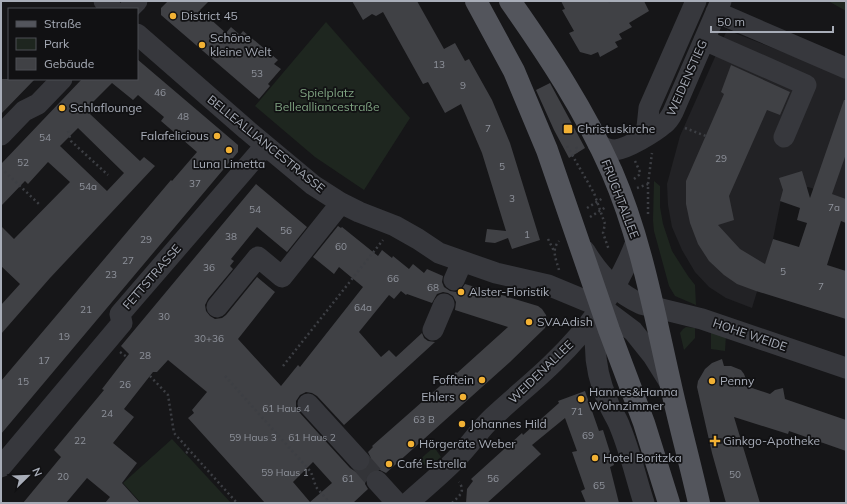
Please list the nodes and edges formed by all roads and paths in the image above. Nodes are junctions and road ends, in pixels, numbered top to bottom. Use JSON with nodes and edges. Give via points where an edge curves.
{"nodes":[{"id":1,"x":476,"y":1,"type":"edge"},
{"id":2,"x":510,"y":1,"type":"edge"},
{"id":3,"x":609,"y":1,"type":"edge"},
{"id":4,"x":696,"y":1,"type":"edge"},
{"id":5,"x":612,"y":5,"type":"dead end"},
{"id":6,"x":719,"y":7,"type":"edge"},
{"id":7,"x":138,"y":35,"type":"edge"},
{"id":8,"x":704,"y":40,"type":"junction"},
{"id":9,"x":846,"y":68,"type":"edge"},
{"id":10,"x":61,"y":80,"type":"edge"},
{"id":11,"x":681,"y":126,"type":"dead end"},
{"id":12,"x":68,"y":131,"type":"dead end"},
{"id":13,"x":1,"y":135,"type":"edge"},
{"id":14,"x":706,"y":136,"type":"dead end"},
{"id":15,"x":784,"y":137,"type":"dead end"},
{"id":16,"x":566,"y":144,"type":"dead end"},
{"id":17,"x":598,"y":144,"type":"junction"},
{"id":18,"x":265,"y":146,"type":"junction"},
{"id":19,"x":645,"y":146,"type":"junction"},
{"id":20,"x":576,"y":147,"type":"dead end"},
{"id":21,"x":572,"y":156,"type":"junction"},
{"id":22,"x":1,"y":168,"type":"edge"},
{"id":23,"x":643,"y":172,"type":"dead end"},
{"id":24,"x":108,"y":175,"type":"dead end"},
{"id":25,"x":633,"y":179,"type":"dead end"},
{"id":26,"x":648,"y":184,"type":"dead end"},
{"id":27,"x":607,"y":195,"type":"dead end"},
{"id":28,"x":598,"y":201,"type":"junction"},
{"id":29,"x":341,"y":203,"type":"junction"},
{"id":30,"x":611,"y":204,"type":"dead end"},
{"id":31,"x":40,"y":205,"type":"dead end"},
{"id":32,"x":585,"y":210,"type":"dead end"},
{"id":33,"x":601,"y":210,"type":"junction"},
{"id":34,"x":581,"y":224,"type":"junction"},
{"id":35,"x":395,"y":226,"type":"junction"},
{"id":36,"x":548,"y":238,"type":"dead end"},
{"id":37,"x":636,"y":242,"type":"junction"},
{"id":38,"x":609,"y":250,"type":"dead end"},
{"id":39,"x":554,"y":251,"type":"dead end"},
{"id":40,"x":615,"y":287,"type":"junction"},
{"id":41,"x":444,"y":304,"type":"dead end"},
{"id":42,"x":217,"y":307,"type":"dead end"},
{"id":43,"x":601,"y":307,"type":"junction"},
{"id":44,"x":653,"y":307,"type":"junction"},
{"id":45,"x":433,"y":330,"type":"dead end"},
{"id":46,"x":283,"y":366,"type":"dead end"},
{"id":47,"x":846,"y":368,"type":"edge"},
{"id":48,"x":150,"y":376,"type":"dead end"},
{"id":49,"x":225,"y":376,"type":"dead end"},
{"id":50,"x":670,"y":383,"type":"junction"},
{"id":51,"x":308,"y":404,"type":"dead end"},
{"id":52,"x":190,"y":450,"type":"junction"},
{"id":53,"x":186,"y":453,"type":"dead end"},
{"id":54,"x":359,"y":460,"type":"tunnel mouth"},
{"id":55,"x":1,"y":467,"type":"edge"},
{"id":56,"x":377,"y":481,"type":"tunnel mouth"},
{"id":57,"x":461,"y":485,"type":"dead end"},
{"id":58,"x":412,"y":501,"type":"edge"},
{"id":59,"x":237,"y":503,"type":"edge"},
{"id":60,"x":330,"y":503,"type":"edge"},
{"id":61,"x":452,"y":503,"type":"edge"},
{"id":62,"x":644,"y":503,"type":"edge"},
{"id":63,"x":669,"y":503,"type":"edge"},
{"id":64,"x":699,"y":503,"type":"edge"}],
"edges":[{"from":1,"to":34,"type":"main road","via":[[514,71]]},
{"from":2,"to":17,"type":"main road","name":"FRUCHTALLEE","via":[[547,54]]},
{"from":3,"to":5,"type":"path"},
{"from":4,"to":19,"type":"street","name":"WEIDENSTIEG","via":[[649,108],[644,134]]},
{"from":6,"to":8,"type":"street","name":"WEIDENSTIEG"},
{"from":6,"to":9,"type":"street"},
{"from":7,"to":18,"type":"street","name":"BELLEALLIANCESTRASSE"},
{"from":8,"to":15,"type":"street","via":[[806,85]]},
{"from":8,"to":19,"type":"street","name":"WEIDENSTIEG","via":[[671,117]]},
{"from":10,"to":13,"type":"street","via":[[38,104],[24,111]]},
{"from":11,"to":14,"type":"path"},
{"from":12,"to":24,"type":"path","via":[[71,141]]},
{"from":16,"to":21,"type":"path"},
{"from":17,"to":19,"type":"street","name":"WEIDENSTIEG","via":[[616,150]]},
{"from":17,"to":37,"type":"main road","name":"FRUCHTALLEE","via":[[620,193]]},
{"from":18,"to":29,"type":"street","name":"BELLEALLIANCESTRASSE","via":[[313,185]]},
{"from":18,"to":55,"type":"street","name":"FETTSTRASSE","via":[[120,314],[122,323]]},
{"from":19,"to":26,"type":"path"},
{"from":20,"to":21,"type":"path","via":[[578,150]]},
{"from":21,"to":28,"type":"path"},
{"from":22,"to":31,"type":"path"},
{"from":23,"to":25,"type":"path"},
{"from":27,"to":28,"type":"path"},
{"from":28,"to":32,"type":"path"},
{"from":28,"to":33,"type":"path"},
{"from":29,"to":35,"type":"street","name":"BELLEALLIANCESTRASSE"},
{"from":29,"to":42,"type":"street","via":[[282,277],[258,257]]},
{"from":30,"to":33,"type":"path"},
{"from":33,"to":34,"type":"path"},
{"from":33,"to":38,"type":"path","via":[[605,224],[603,232]]},
{"from":34,"to":40,"type":"street","via":[[590,258]]},
{"from":34,"to":43,"type":"main road"},
{"from":35,"to":43,"type":"street","name":"BELLEALLIANCESTRASSE","via":[[438,253],[458,271],[496,273],[548,285]]},
{"from":35,"to":46,"type":"path"},
{"from":36,"to":39,"type":"path"},
{"from":37,"to":40,"type":"street","name":"WEIDENALLEE"},
{"from":37,"to":44,"type":"main road","name":"FRUCHTALLEE"},
{"from":40,"to":43,"type":"street","name":"WEIDENALLEE"},
{"from":40,"to":44,"type":"street","via":[[632,300]]},
{"from":41,"to":45,"type":"street"},
{"from":43,"to":50,"type":"street","name":"BELLEALLIANCESTRASSE","via":[[633,331]]},
{"from":43,"to":58,"type":"street","name":"WEIDENALLEE","via":[[559,357],[492,418],[457,458]]},
{"from":43,"to":62,"type":"street","via":[[595,351],[600,382],[621,428]]},
{"from":43,"to":63,"type":"main road","via":[[644,423]]},
{"from":44,"to":47,"type":"street","name":"HOHE WEIDE","via":[[702,318]]},
{"from":44,"to":50,"type":"main road","name":"FRUCHTALLEE"},
{"from":48,"to":52,"type":"path","via":[[168,395],[174,433]]},
{"from":49,"to":60,"type":"path","via":[[311,472],[316,487]]},
{"from":50,"to":64,"type":"main road","name":"FRUCHTALLEE"},
{"from":51,"to":54,"type":"street"},
{"from":52,"to":53,"type":"path"},
{"from":52,"to":59,"type":"path"},
{"from":56,"to":58,"type":"street"},
{"from":57,"to":61,"type":"path","via":[[462,494]]}]}
